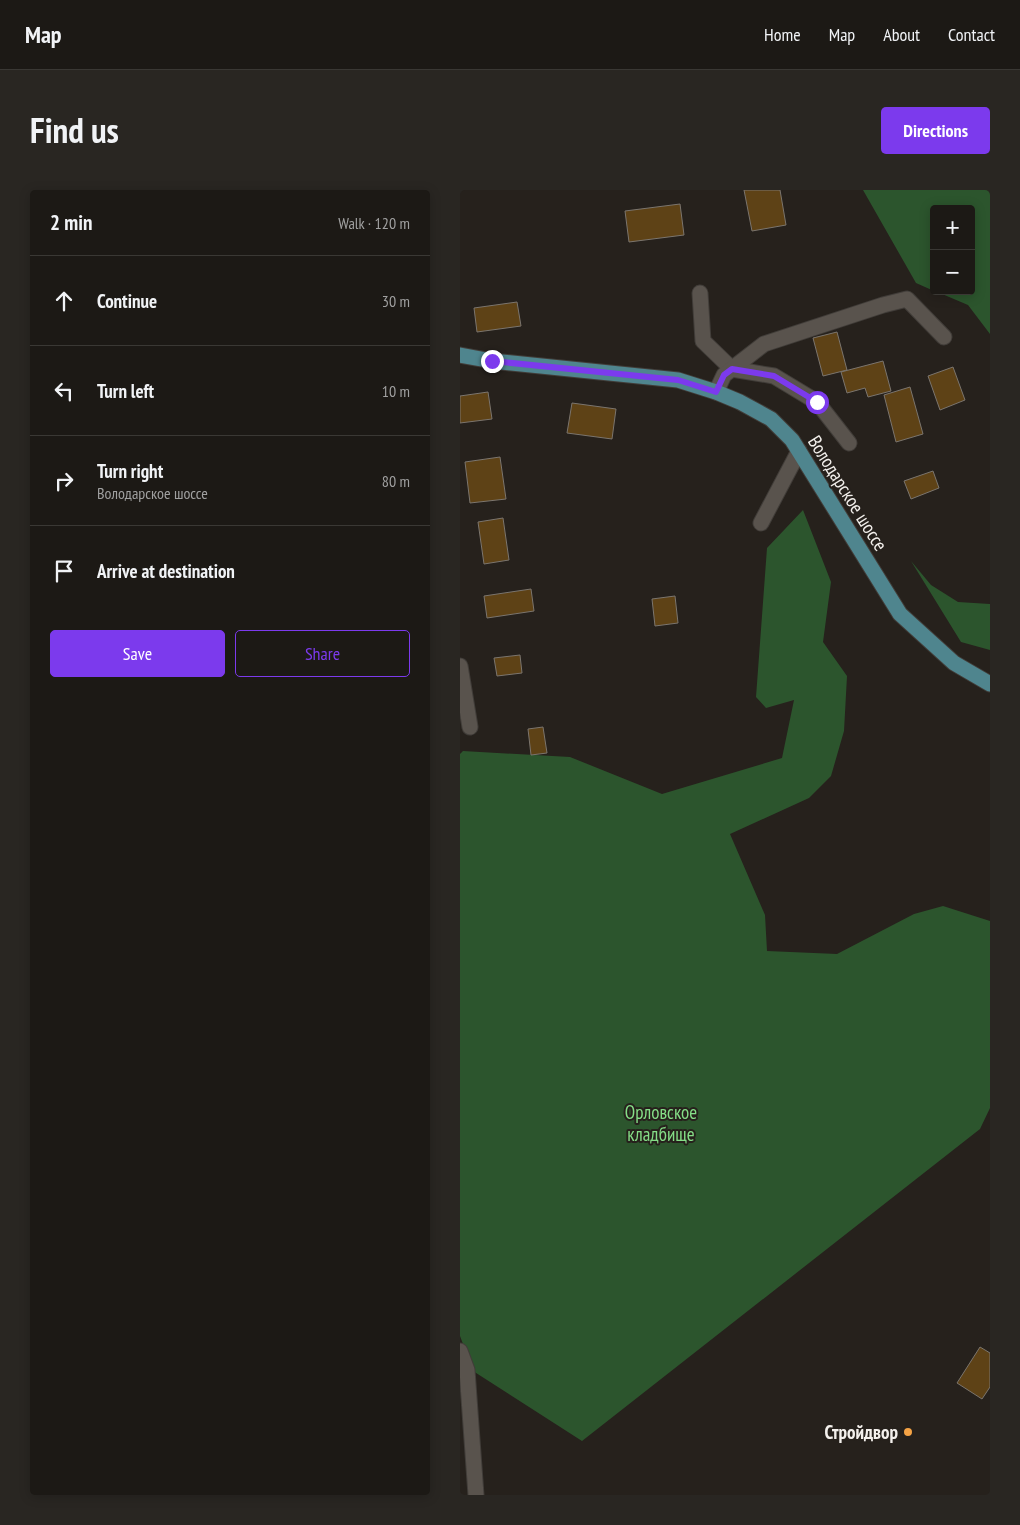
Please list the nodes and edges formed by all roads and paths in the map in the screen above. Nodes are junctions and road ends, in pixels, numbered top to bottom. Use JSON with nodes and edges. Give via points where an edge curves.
{"nodes":[{"id":1,"x":700,"y":293,"type":"dead end"},
{"id":2,"x":944,"y":336,"type":"dead end"},
{"id":3,"x":460,"y":355,"type":"edge"},
{"id":4,"x":732,"y":369,"type":"junction"},
{"id":5,"x":716,"y":392,"type":"junction"},
{"id":6,"x":849,"y":443,"type":"dead end"},
{"id":7,"x":799,"y":451,"type":"junction"},
{"id":8,"x":761,"y":523,"type":"dead end"},
{"id":9,"x":460,"y":666,"type":"edge"},
{"id":10,"x":990,"y":684,"type":"edge"},
{"id":11,"x":470,"y":727,"type":"dead end"},
{"id":12,"x":460,"y":1351,"type":"edge"},
{"id":13,"x":476,"y":1495,"type":"edge"}],
"edges":[{"from":1,"to":4,"type":"street","via":[[703,341]]},
{"from":2,"to":4,"type":"street","via":[[907,299],[764,344]]},
{"from":3,"to":5,"type":"main road","name":"Володарское шоссе","via":[[678,380]]},
{"from":4,"to":5,"type":"street","via":[[724,375]]},
{"from":4,"to":6,"type":"street","via":[[774,376],[817,402]]},
{"from":5,"to":7,"type":"main road","name":"Володарское шоссе","via":[[771,419]]},
{"from":7,"to":8,"type":"street"},
{"from":7,"to":10,"type":"main road","name":"Володарское шоссе","via":[[900,614],[954,662]]},
{"from":9,"to":11,"type":"street"},
{"from":12,"to":13,"type":"street","via":[[467,1370]]}]}
